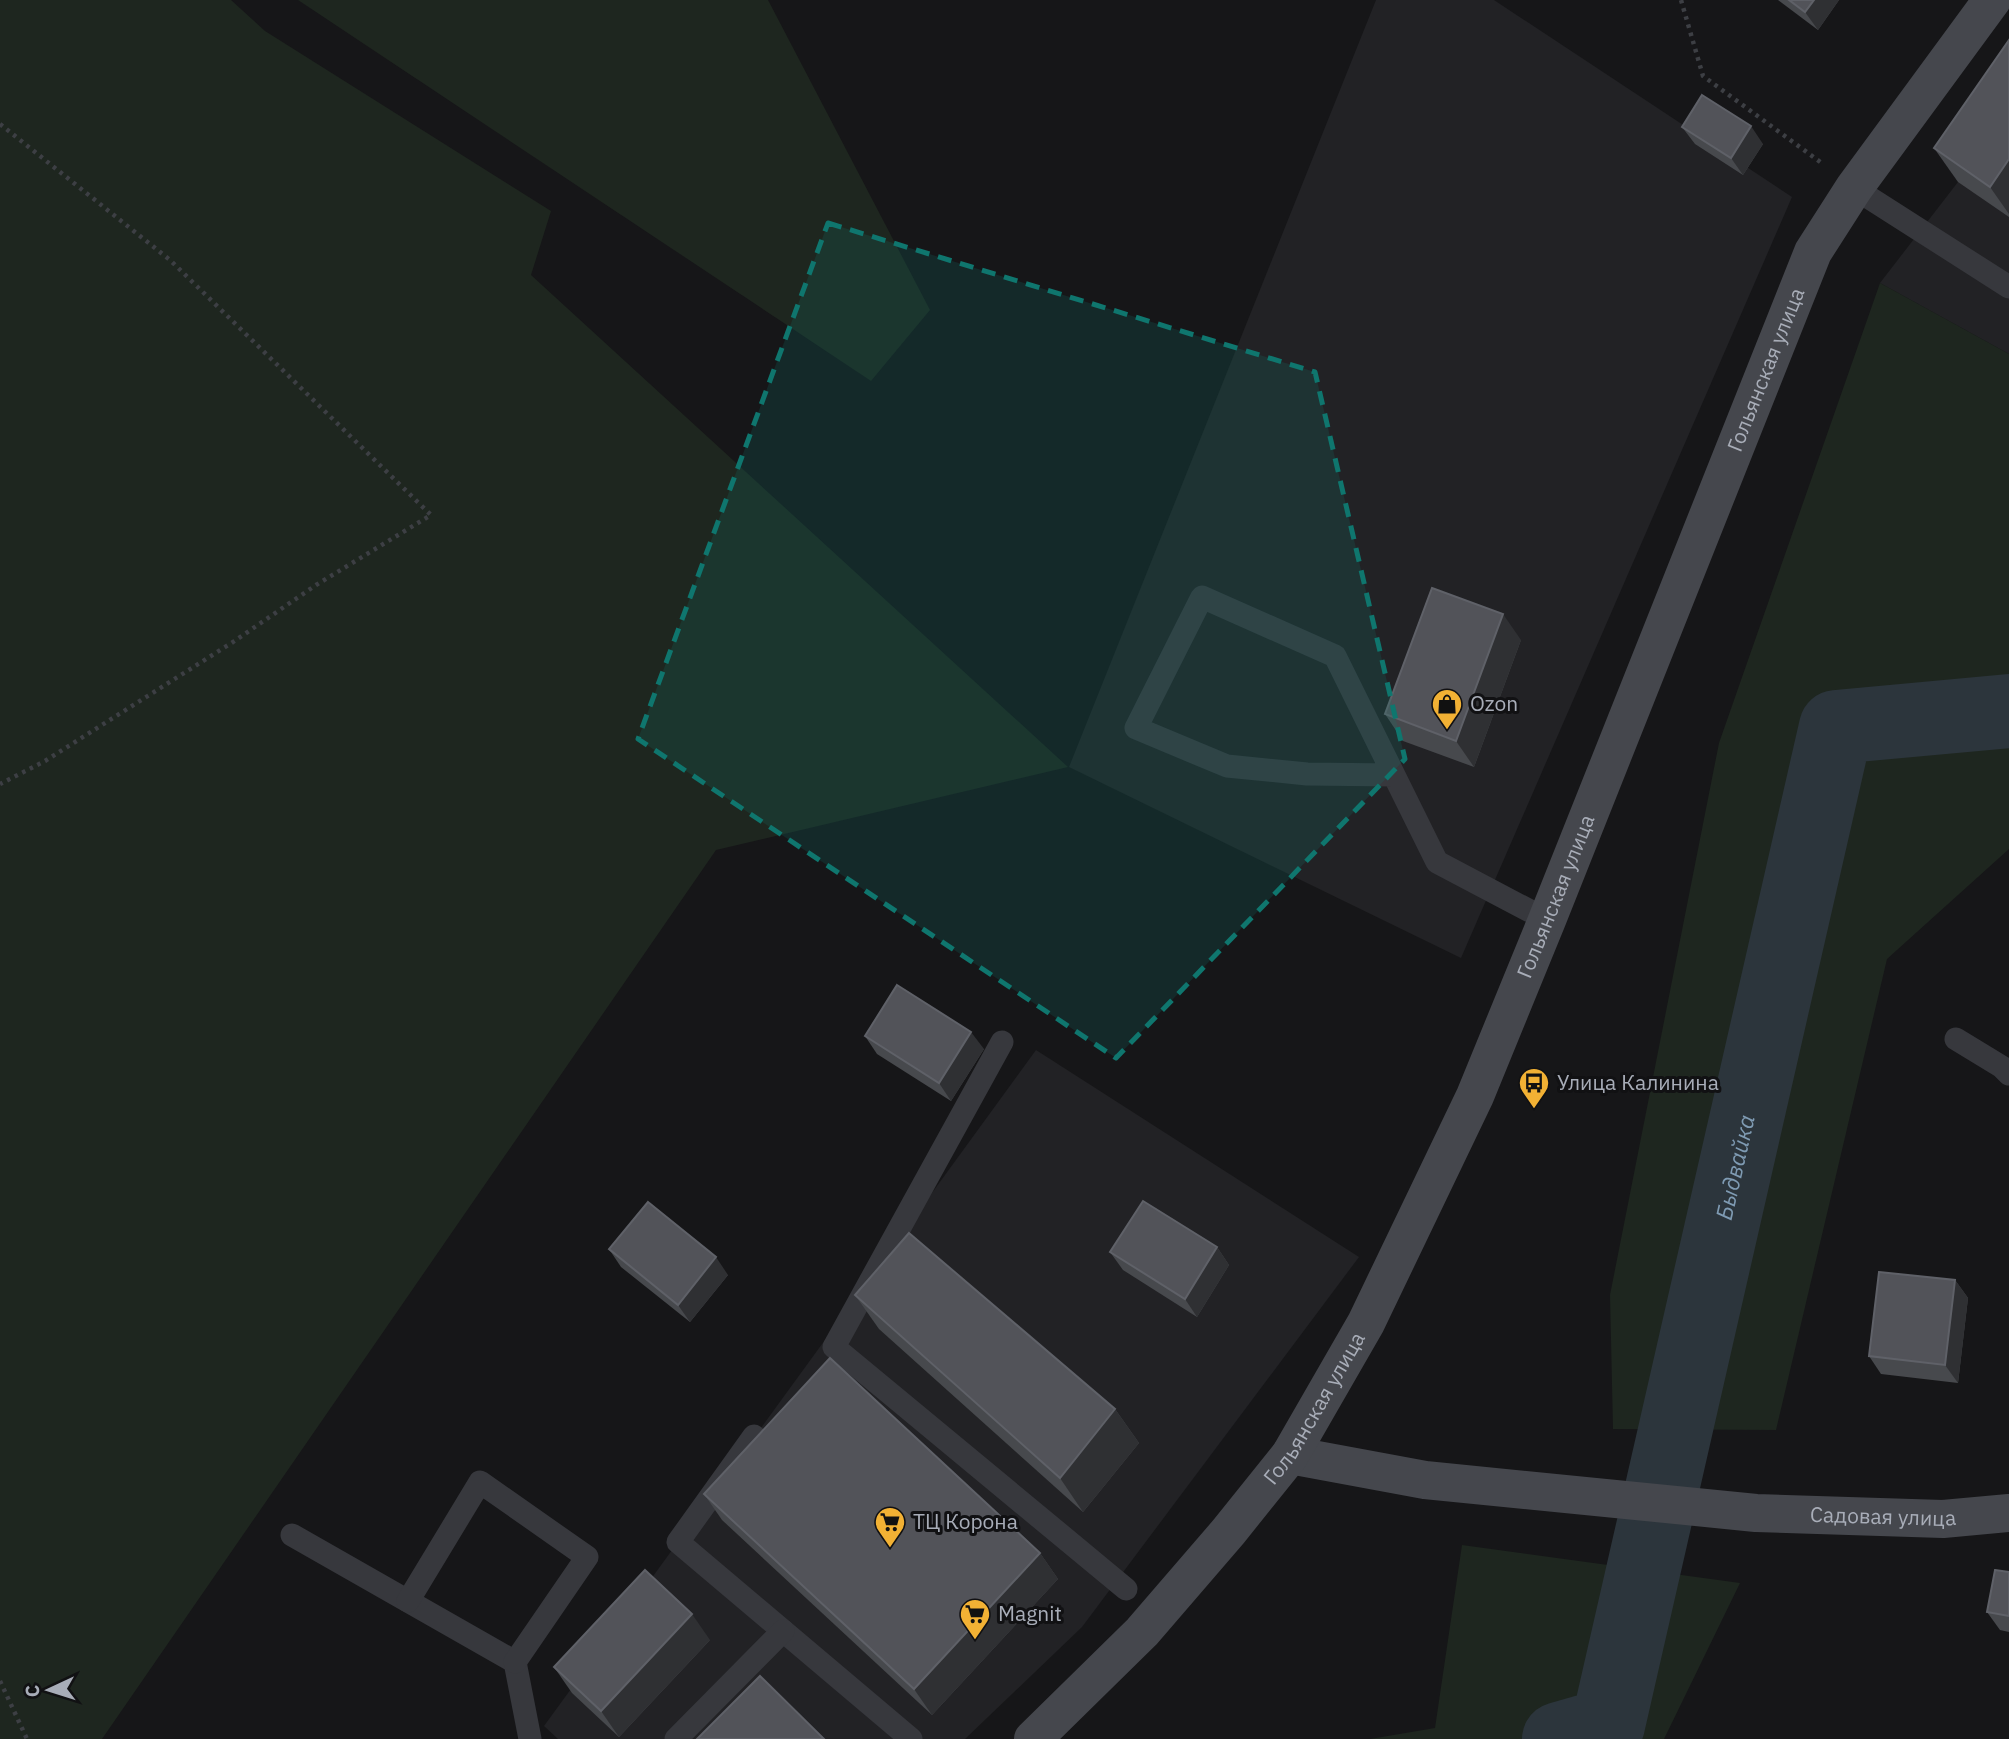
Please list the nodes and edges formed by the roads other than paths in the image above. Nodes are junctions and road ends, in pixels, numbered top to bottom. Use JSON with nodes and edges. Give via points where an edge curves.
{"nodes":[{"id":1,"x":1992,"y":0,"type":"edge"},
{"id":2,"x":1854,"y":188,"type":"junction"},
{"id":3,"x":2009,"y":288,"type":"edge"},
{"id":4,"x":1394,"y":775,"type":"junction"},
{"id":5,"x":1547,"y":920,"type":"junction"},
{"id":6,"x":1956,"y":1039,"type":"dead end"},
{"id":7,"x":1002,"y":1042,"type":"dead end"},
{"id":8,"x":2009,"y":1074,"type":"edge"},
{"id":9,"x":754,"y":1436,"type":"edge"},
{"id":10,"x":1290,"y":1455,"type":"junction"},
{"id":11,"x":2009,"y":1513,"type":"edge"},
{"id":12,"x":292,"y":1535,"type":"dead end"},
{"id":13,"x":1126,"y":1588,"type":"dead end"},
{"id":14,"x":408,"y":1601,"type":"junction"},
{"id":15,"x":783,"y":1631,"type":"junction"},
{"id":16,"x":515,"y":1662,"type":"junction"},
{"id":17,"x":530,"y":1739,"type":"edge"},
{"id":18,"x":676,"y":1739,"type":"edge"},
{"id":19,"x":911,"y":1739,"type":"edge"},
{"id":20,"x":1033,"y":1739,"type":"edge"}],
"edges":[{"from":1,"to":2,"type":"main road","name":"Гольянская улица"},
{"from":2,"to":3,"type":"lane"},
{"from":2,"to":5,"type":"main road","name":"Гольянская улица","via":[[1813,252]]},
{"from":4,"to":4,"type":"lane","via":[[1335,656],[1202,597],[1136,728],[1227,766],[1307,774]]},
{"from":4,"to":5,"type":"lane","via":[[1437,862]]},
{"from":5,"to":10,"type":"main road","name":"Гольянская улица","via":[[1475,1096],[1366,1323]]},
{"from":6,"to":8,"type":"lane"},
{"from":7,"to":13,"type":"lane","via":[[834,1347]]},
{"from":9,"to":15,"type":"lane","via":[[678,1542]]},
{"from":10,"to":11,"type":"main road","name":"Садовая улица","via":[[1425,1480],[1756,1513],[1943,1519]]},
{"from":10,"to":20,"type":"main road","name":"Гольянская улица","via":[[1142,1632]]},
{"from":12,"to":14,"type":"lane"},
{"from":14,"to":16,"type":"lane"},
{"from":14,"to":16,"type":"lane","via":[[480,1482],[587,1557]]},
{"from":15,"to":18,"type":"lane"},
{"from":15,"to":19,"type":"lane"},
{"from":16,"to":17,"type":"lane"}]}
